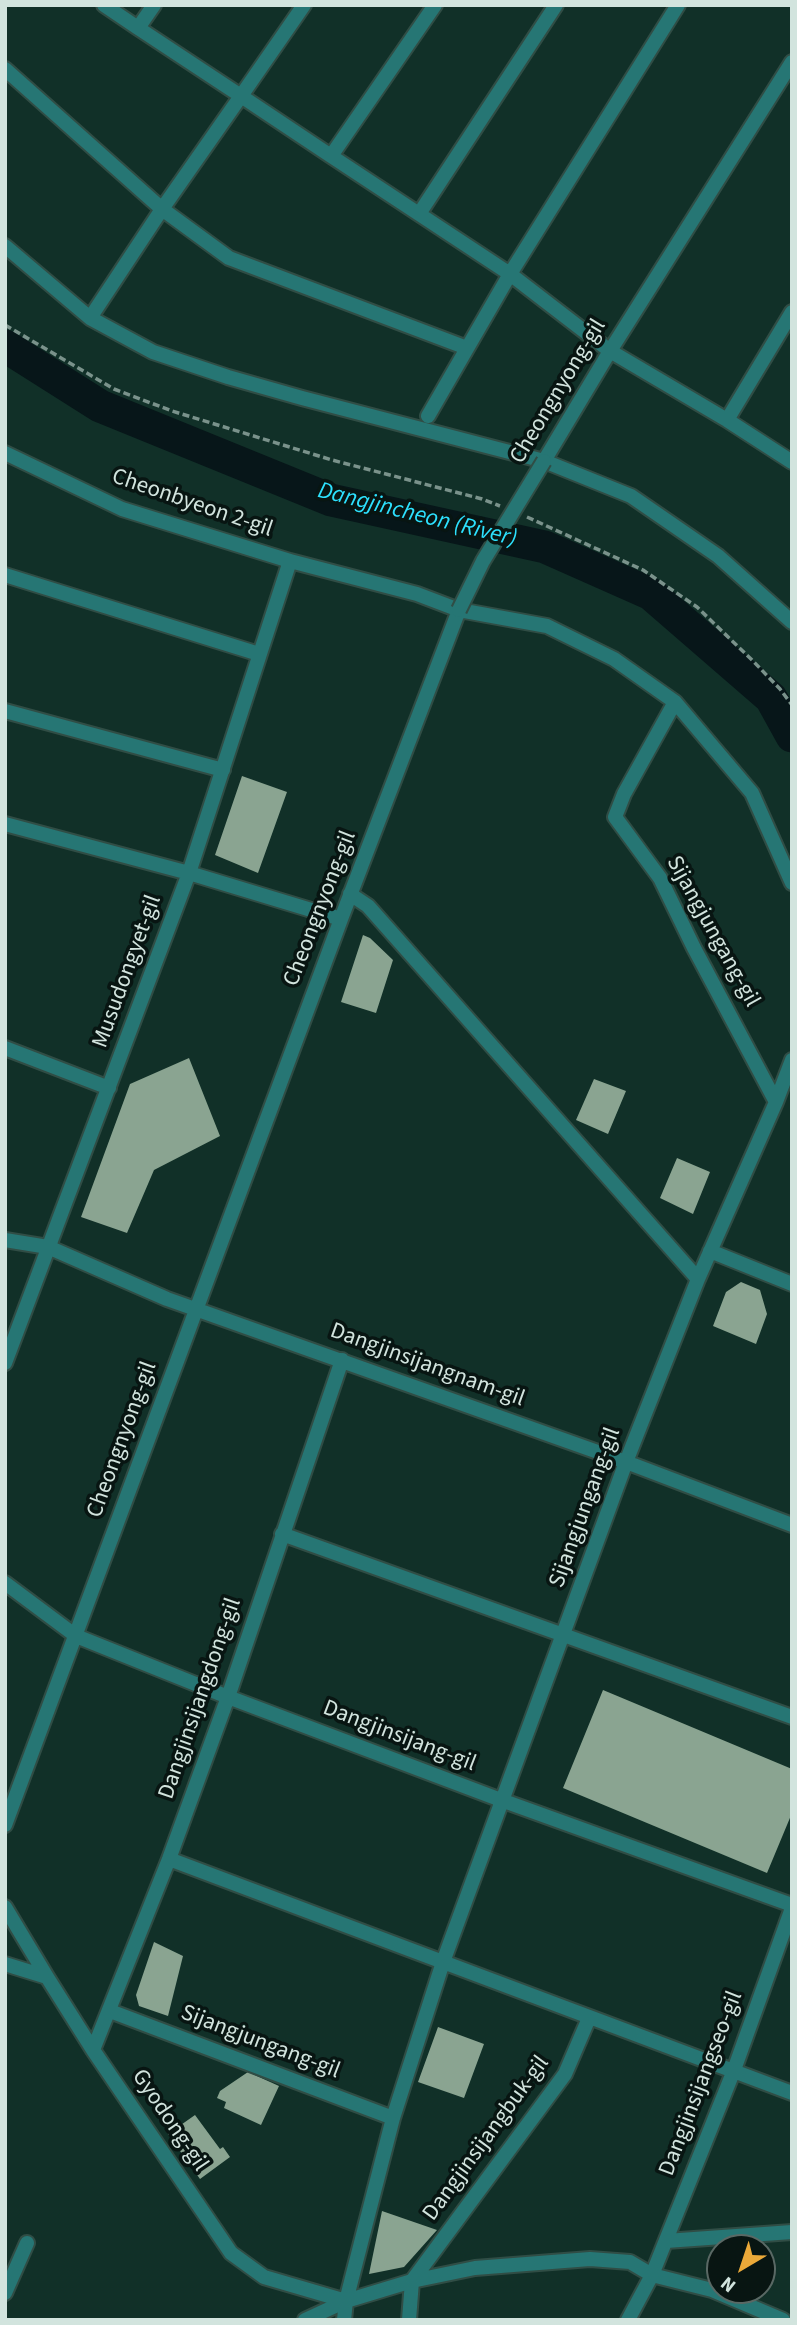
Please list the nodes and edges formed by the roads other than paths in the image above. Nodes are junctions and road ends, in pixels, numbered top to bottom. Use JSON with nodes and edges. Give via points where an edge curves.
{"nodes":[{"id":1,"x":104,"y":5,"type":"edge"},
{"id":2,"x":154,"y":5,"type":"edge"},
{"id":3,"x":304,"y":5,"type":"edge"},
{"id":4,"x":435,"y":5,"type":"edge"},
{"id":5,"x":556,"y":5,"type":"edge"},
{"id":6,"x":678,"y":5,"type":"edge"},
{"id":7,"x":138,"y":28,"type":"junction"},
{"id":8,"x":792,"y":62,"type":"edge"},
{"id":9,"x":5,"y":69,"type":"edge"},
{"id":10,"x":242,"y":96,"type":"junction"},
{"id":11,"x":331,"y":156,"type":"junction"},
{"id":12,"x":162,"y":209,"type":"junction"},
{"id":13,"x":419,"y":214,"type":"junction"},
{"id":14,"x":5,"y":246,"type":"edge"},
{"id":15,"x":510,"y":274,"type":"junction"},
{"id":16,"x":792,"y":312,"type":"edge"},
{"id":17,"x":90,"y":318,"type":"junction"},
{"id":18,"x":467,"y":348,"type":"junction"},
{"id":19,"x":610,"y":351,"type":"junction"},
{"id":20,"x":428,"y":416,"type":"dead end"},
{"id":21,"x":727,"y":420,"type":"junction"},
{"id":22,"x":5,"y":453,"type":"edge"},
{"id":23,"x":544,"y":461,"type":"junction"},
{"id":24,"x":792,"y":462,"type":"edge"},
{"id":25,"x":290,"y":561,"type":"junction"},
{"id":26,"x":5,"y":575,"type":"edge"},
{"id":27,"x":459,"y":610,"type":"junction"},
{"id":28,"x":792,"y":622,"type":"edge"},
{"id":29,"x":259,"y":654,"type":"junction"},
{"id":30,"x":675,"y":702,"type":"junction"},
{"id":31,"x":5,"y":711,"type":"edge"},
{"id":32,"x":223,"y":771,"type":"junction"},
{"id":33,"x":5,"y":824,"type":"edge"},
{"id":34,"x":190,"y":873,"type":"junction"},
{"id":35,"x":792,"y":883,"type":"edge"},
{"id":36,"x":350,"y":894,"type":"junction"},
{"id":37,"x":341,"y":919,"type":"junction"},
{"id":38,"x":5,"y":1048,"type":"edge"},
{"id":39,"x":792,"y":1060,"type":"edge"},
{"id":40,"x":109,"y":1088,"type":"junction"},
{"id":41,"x":776,"y":1102,"type":"junction"},
{"id":42,"x":5,"y":1241,"type":"edge"},
{"id":43,"x":48,"y":1247,"type":"junction"},
{"id":44,"x":710,"y":1251,"type":"junction"},
{"id":45,"x":698,"y":1279,"type":"junction"},
{"id":46,"x":792,"y":1284,"type":"edge"},
{"id":47,"x":196,"y":1308,"type":"junction"},
{"id":48,"x":342,"y":1360,"type":"junction"},
{"id":49,"x":5,"y":1363,"type":"edge"},
{"id":50,"x":626,"y":1462,"type":"junction"},
{"id":51,"x":792,"y":1525,"type":"edge"},
{"id":52,"x":282,"y":1534,"type":"junction"},
{"id":53,"x":5,"y":1583,"type":"edge"},
{"id":54,"x":76,"y":1636,"type":"junction"},
{"id":55,"x":563,"y":1636,"type":"junction"},
{"id":56,"x":228,"y":1696,"type":"junction"},
{"id":57,"x":792,"y":1717,"type":"edge"},
{"id":58,"x":501,"y":1800,"type":"junction"},
{"id":59,"x":5,"y":1825,"type":"edge"},
{"id":60,"x":169,"y":1859,"type":"junction"},
{"id":61,"x":5,"y":1907,"type":"edge"},
{"id":62,"x":792,"y":1907,"type":"edge"},
{"id":63,"x":443,"y":1962,"type":"junction"},
{"id":64,"x":5,"y":1964,"type":"edge"},
{"id":65,"x":47,"y":1978,"type":"junction"},
{"id":66,"x":110,"y":2011,"type":"junction"},
{"id":67,"x":589,"y":2018,"type":"junction"},
{"id":68,"x":93,"y":2050,"type":"junction"},
{"id":69,"x":734,"y":2070,"type":"junction"},
{"id":70,"x":792,"y":2093,"type":"edge"},
{"id":71,"x":393,"y":2118,"type":"junction"},
{"id":72,"x":792,"y":2232,"type":"edge"},
{"id":73,"x":666,"y":2241,"type":"junction"},
{"id":74,"x":27,"y":2244,"type":"dead end"},
{"id":75,"x":652,"y":2275,"type":"junction"},
{"id":76,"x":412,"y":2280,"type":"junction"},
{"id":77,"x":5,"y":2293,"type":"edge"},
{"id":78,"x":345,"y":2301,"type":"junction"},
{"id":79,"x":305,"y":2320,"type":"edge"},
{"id":80,"x":344,"y":2320,"type":"edge"},
{"id":81,"x":409,"y":2320,"type":"edge"},
{"id":82,"x":628,"y":2320,"type":"edge"},
{"id":83,"x":783,"y":2320,"type":"edge"}],
"edges":[{"from":1,"to":7,"type":"street"},
{"from":2,"to":7,"type":"street"},
{"from":3,"to":10,"type":"street"},
{"from":4,"to":11,"type":"street"},
{"from":5,"to":13,"type":"street"},
{"from":6,"to":15,"type":"street"},
{"from":7,"to":10,"type":"street"},
{"from":8,"to":19,"type":"street","name":"Cheongnyong-gil"},
{"from":9,"to":12,"type":"street"},
{"from":10,"to":11,"type":"street"},
{"from":10,"to":12,"type":"street"},
{"from":11,"to":13,"type":"street"},
{"from":12,"to":17,"type":"street"},
{"from":12,"to":18,"type":"street","via":[[229,258]]},
{"from":13,"to":15,"type":"street"},
{"from":14,"to":17,"type":"street"},
{"from":15,"to":18,"type":"street"},
{"from":15,"to":19,"type":"street"},
{"from":16,"to":21,"type":"street"},
{"from":17,"to":23,"type":"street","via":[[153,352],[228,377]]},
{"from":18,"to":20,"type":"street"},
{"from":19,"to":21,"type":"street"},
{"from":19,"to":23,"type":"street","name":"Cheongnyong-gil"},
{"from":21,"to":24,"type":"street"},
{"from":22,"to":25,"type":"street","name":"Cheonbyeon 2-gil","via":[[122,509]]},
{"from":23,"to":27,"type":"street","name":"Cheongnyong-gil","bridge":true},
{"from":23,"to":28,"type":"street","via":[[631,496],[718,556]]},
{"from":25,"to":27,"type":"street","name":"Cheonbyeon 2-gil","via":[[417,594]]},
{"from":25,"to":29,"type":"street","name":"Cheonbyeon 2-gil"},
{"from":26,"to":29,"type":"street"},
{"from":27,"to":30,"type":"street","via":[[547,625],[614,659]]},
{"from":27,"to":36,"type":"street","name":"Cheongnyong-gil"},
{"from":29,"to":32,"type":"street","name":"Cheonbyeon 2-gil"},
{"from":30,"to":35,"type":"street","via":[[752,793]]},
{"from":30,"to":41,"type":"street","name":"Sijangjungang-gil","via":[[615,817],[660,878]]},
{"from":31,"to":32,"type":"street"},
{"from":32,"to":34,"type":"street","name":"Cheonbyeon 2-gil"},
{"from":33,"to":34,"type":"street","name":"Musudongyet-gil"},
{"from":34,"to":37,"type":"street","name":"Musudongyet-gil"},
{"from":34,"to":40,"type":"street","name":"Musudongyet-gil"},
{"from":36,"to":37,"type":"street","name":"Cheongnyong-gil"},
{"from":36,"to":45,"type":"street","via":[[368,906]]},
{"from":37,"to":47,"type":"street","name":"Cheongnyong-gil"},
{"from":38,"to":40,"type":"street"},
{"from":39,"to":41,"type":"street","name":"Sijangjungang-gil"},
{"from":40,"to":43,"type":"street"},
{"from":41,"to":44,"type":"street","name":"Sijangjungang-gil"},
{"from":42,"to":43,"type":"street","name":"Dangjinsijangnam-gil"},
{"from":43,"to":47,"type":"street","name":"Dangjinsijangnam-gil"},
{"from":43,"to":49,"type":"street"},
{"from":44,"to":45,"type":"street","name":"Sijangjungang-gil"},
{"from":44,"to":46,"type":"street"},
{"from":45,"to":50,"type":"street","name":"Sijangjungang-gil"},
{"from":47,"to":48,"type":"street","name":"Dangjinsijangnam-gil"},
{"from":47,"to":54,"type":"street","name":"Cheongnyong-gil"},
{"from":48,"to":50,"type":"street","name":"Dangjinsijangnam-gil"},
{"from":48,"to":52,"type":"street","name":"Dangjinsijangdong-gil"},
{"from":50,"to":51,"type":"street","name":"Dangjinsijangnam-gil"},
{"from":50,"to":55,"type":"street","name":"Sijangjungang-gil"},
{"from":52,"to":55,"type":"street"},
{"from":52,"to":56,"type":"street","name":"Dangjinsijangdong-gil"},
{"from":53,"to":54,"type":"street","name":"Dangjinsijang-gil"},
{"from":54,"to":56,"type":"street","name":"Dangjinsijang-gil"},
{"from":54,"to":59,"type":"street","name":"Cheongnyong-gil"},
{"from":55,"to":57,"type":"street"},
{"from":55,"to":58,"type":"street","name":"Sijangjungang-gil"},
{"from":56,"to":58,"type":"street","name":"Dangjinsijang-gil"},
{"from":56,"to":60,"type":"street","name":"Dangjinsijangdong-gil"},
{"from":58,"to":62,"type":"street","name":"Dangjinsijang-gil"},
{"from":58,"to":63,"type":"street"},
{"from":60,"to":63,"type":"street"},
{"from":60,"to":66,"type":"street","name":"Dangjinsijangdong-gil"},
{"from":61,"to":65,"type":"street","name":"Gyodong-gil"},
{"from":62,"to":69,"type":"street","name":"Dangjinsijangseo-gil"},
{"from":63,"to":67,"type":"street"},
{"from":63,"to":71,"type":"street"},
{"from":64,"to":65,"type":"street"},
{"from":65,"to":68,"type":"street","name":"Gyodong-gil"},
{"from":66,"to":68,"type":"street","name":"Dangjinsijangdong-gil"},
{"from":66,"to":71,"type":"street","name":"Sijangjungang-gil"},
{"from":67,"to":69,"type":"street"},
{"from":67,"to":76,"type":"street","name":"Dangjinsijangbuk-gil","via":[[565,2074]]},
{"from":68,"to":78,"type":"street","name":"Gyodong-gil","via":[[231,2253],[264,2277]]},
{"from":69,"to":70,"type":"street"},
{"from":69,"to":73,"type":"street","name":"Dangjinsijangseo-gil"},
{"from":71,"to":78,"type":"street"},
{"from":72,"to":73,"type":"street"},
{"from":73,"to":75,"type":"street","name":"Dangjinsijangseo-gil"},
{"from":74,"to":77,"type":"street"},
{"from":75,"to":76,"type":"street","via":[[630,2262],[590,2259],[475,2268]]},
{"from":75,"to":82,"type":"street","name":"Dangjinsijangseo-gil"},
{"from":75,"to":83,"type":"street","via":[[712,2290]]},
{"from":76,"to":78,"type":"street"},
{"from":76,"to":81,"type":"street"},
{"from":78,"to":79,"type":"street"},
{"from":78,"to":80,"type":"street"}]}
